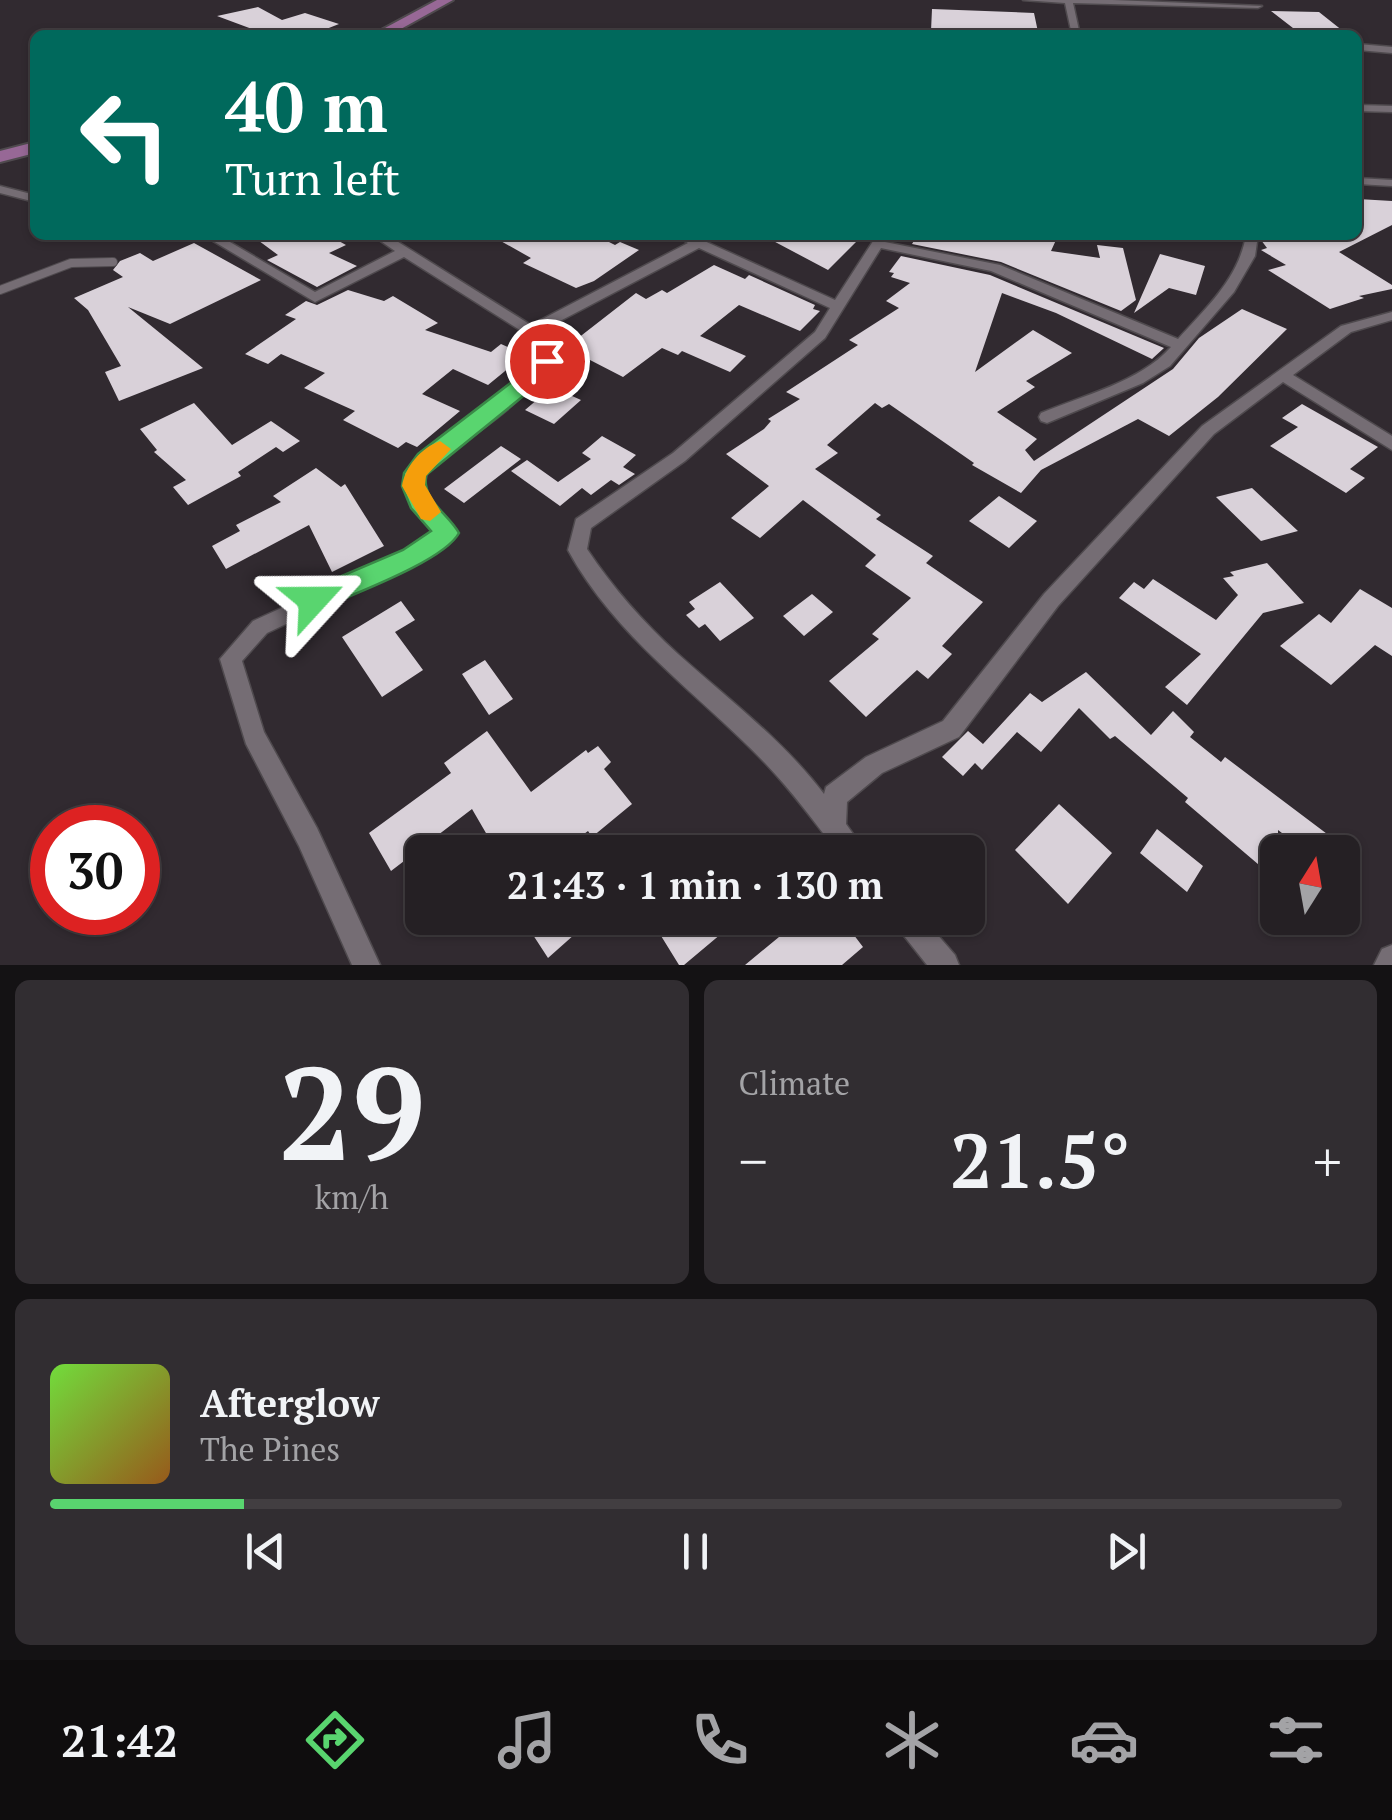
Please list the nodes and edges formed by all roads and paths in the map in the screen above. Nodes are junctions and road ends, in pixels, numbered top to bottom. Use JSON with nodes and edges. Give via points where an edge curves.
{"nodes":[{"id":1,"x":447,"y":0,"type":"edge"},
{"id":2,"x":1027,"y":0,"type":"edge"},
{"id":3,"x":1068,"y":1,"type":"edge"},
{"id":4,"x":1258,"y":6,"type":"dead end"},
{"id":5,"x":390,"y":30,"type":"edge"},
{"id":6,"x":1075,"y":30,"type":"edge"},
{"id":7,"x":1362,"y":47,"type":"edge"},
{"id":8,"x":1392,"y":50,"type":"edge"},
{"id":9,"x":1362,"y":108,"type":"edge"},
{"id":10,"x":1392,"y":110,"type":"edge"},
{"id":11,"x":30,"y":149,"type":"edge"},
{"id":12,"x":0,"y":158,"type":"edge"},
{"id":13,"x":1362,"y":181,"type":"edge"},
{"id":14,"x":1392,"y":182,"type":"edge"},
{"id":15,"x":0,"y":189,"type":"edge"},
{"id":16,"x":30,"y":198,"type":"edge"},
{"id":17,"x":217,"y":240,"type":"edge"},
{"id":18,"x":386,"y":240,"type":"edge"},
{"id":19,"x":692,"y":240,"type":"edge"},
{"id":20,"x":881,"y":240,"type":"edge"},
{"id":21,"x":1251,"y":240,"type":"edge"},
{"id":22,"x":698,"y":243,"type":"junction"},
{"id":23,"x":404,"y":252,"type":"junction"},
{"id":24,"x":113,"y":262,"type":"dead end"},
{"id":25,"x":0,"y":290,"type":"edge"},
{"id":26,"x":836,"y":306,"type":"junction"},
{"id":27,"x":1392,"y":316,"type":"edge"},
{"id":28,"x":532,"y":330,"type":"junction"},
{"id":29,"x":1180,"y":345,"type":"junction"},
{"id":30,"x":1281,"y":374,"type":"junction"},
{"id":31,"x":1047,"y":416,"type":"dead end"},
{"id":32,"x":1392,"y":444,"type":"edge"},
{"id":33,"x":834,"y":828,"type":"junction"},
{"id":34,"x":840,"y":835,"type":"edge"},
{"id":35,"x":920,"y":935,"type":"edge"},
{"id":36,"x":1392,"y":958,"type":"edge"},
{"id":37,"x":366,"y":965,"type":"edge"},
{"id":38,"x":944,"y":965,"type":"edge"},
{"id":39,"x":1388,"y":965,"type":"edge"}],
"edges":[{"from":1,"to":5,"type":"main road"},
{"from":2,"to":3,"type":"street"},
{"from":3,"to":4,"type":"street"},
{"from":3,"to":6,"type":"street"},
{"from":7,"to":8,"type":"street"},
{"from":9,"to":10,"type":"street"},
{"from":11,"to":12,"type":"main road"},
{"from":13,"to":14,"type":"street"},
{"from":15,"to":16,"type":"street"},
{"from":17,"to":23,"type":"street","via":[[315,298]]},
{"from":18,"to":23,"type":"street"},
{"from":19,"to":22,"type":"street"},
{"from":20,"to":26,"type":"street"},
{"from":20,"to":29,"type":"street","via":[[996,268]]},
{"from":21,"to":29,"type":"street","via":[[1227,292]]},
{"from":22,"to":26,"type":"street"},
{"from":22,"to":28,"type":"street"},
{"from":23,"to":28,"type":"street"},
{"from":24,"to":25,"type":"lane","via":[[71,263]]},
{"from":26,"to":33,"type":"street","via":[[820,334],[757,390],[652,478],[582,524],[576,550],[598,588],[778,759]]},
{"from":27,"to":30,"type":"street","via":[[1346,329]]},
{"from":28,"to":37,"type":"street","via":[[550,343],[547,361],[415,473],[420,502],[447,533],[412,557],[260,627],[231,659],[254,736]]},
{"from":29,"to":31,"type":"street","via":[[1138,379]]},
{"from":30,"to":32,"type":"street"},
{"from":30,"to":33,"type":"street","via":[[1208,430],[1051,600],[951,729],[874,766],[835,796]]},
{"from":33,"to":34,"type":"street"},
{"from":35,"to":38,"type":"street"},
{"from":36,"to":39,"type":"street"}]}
